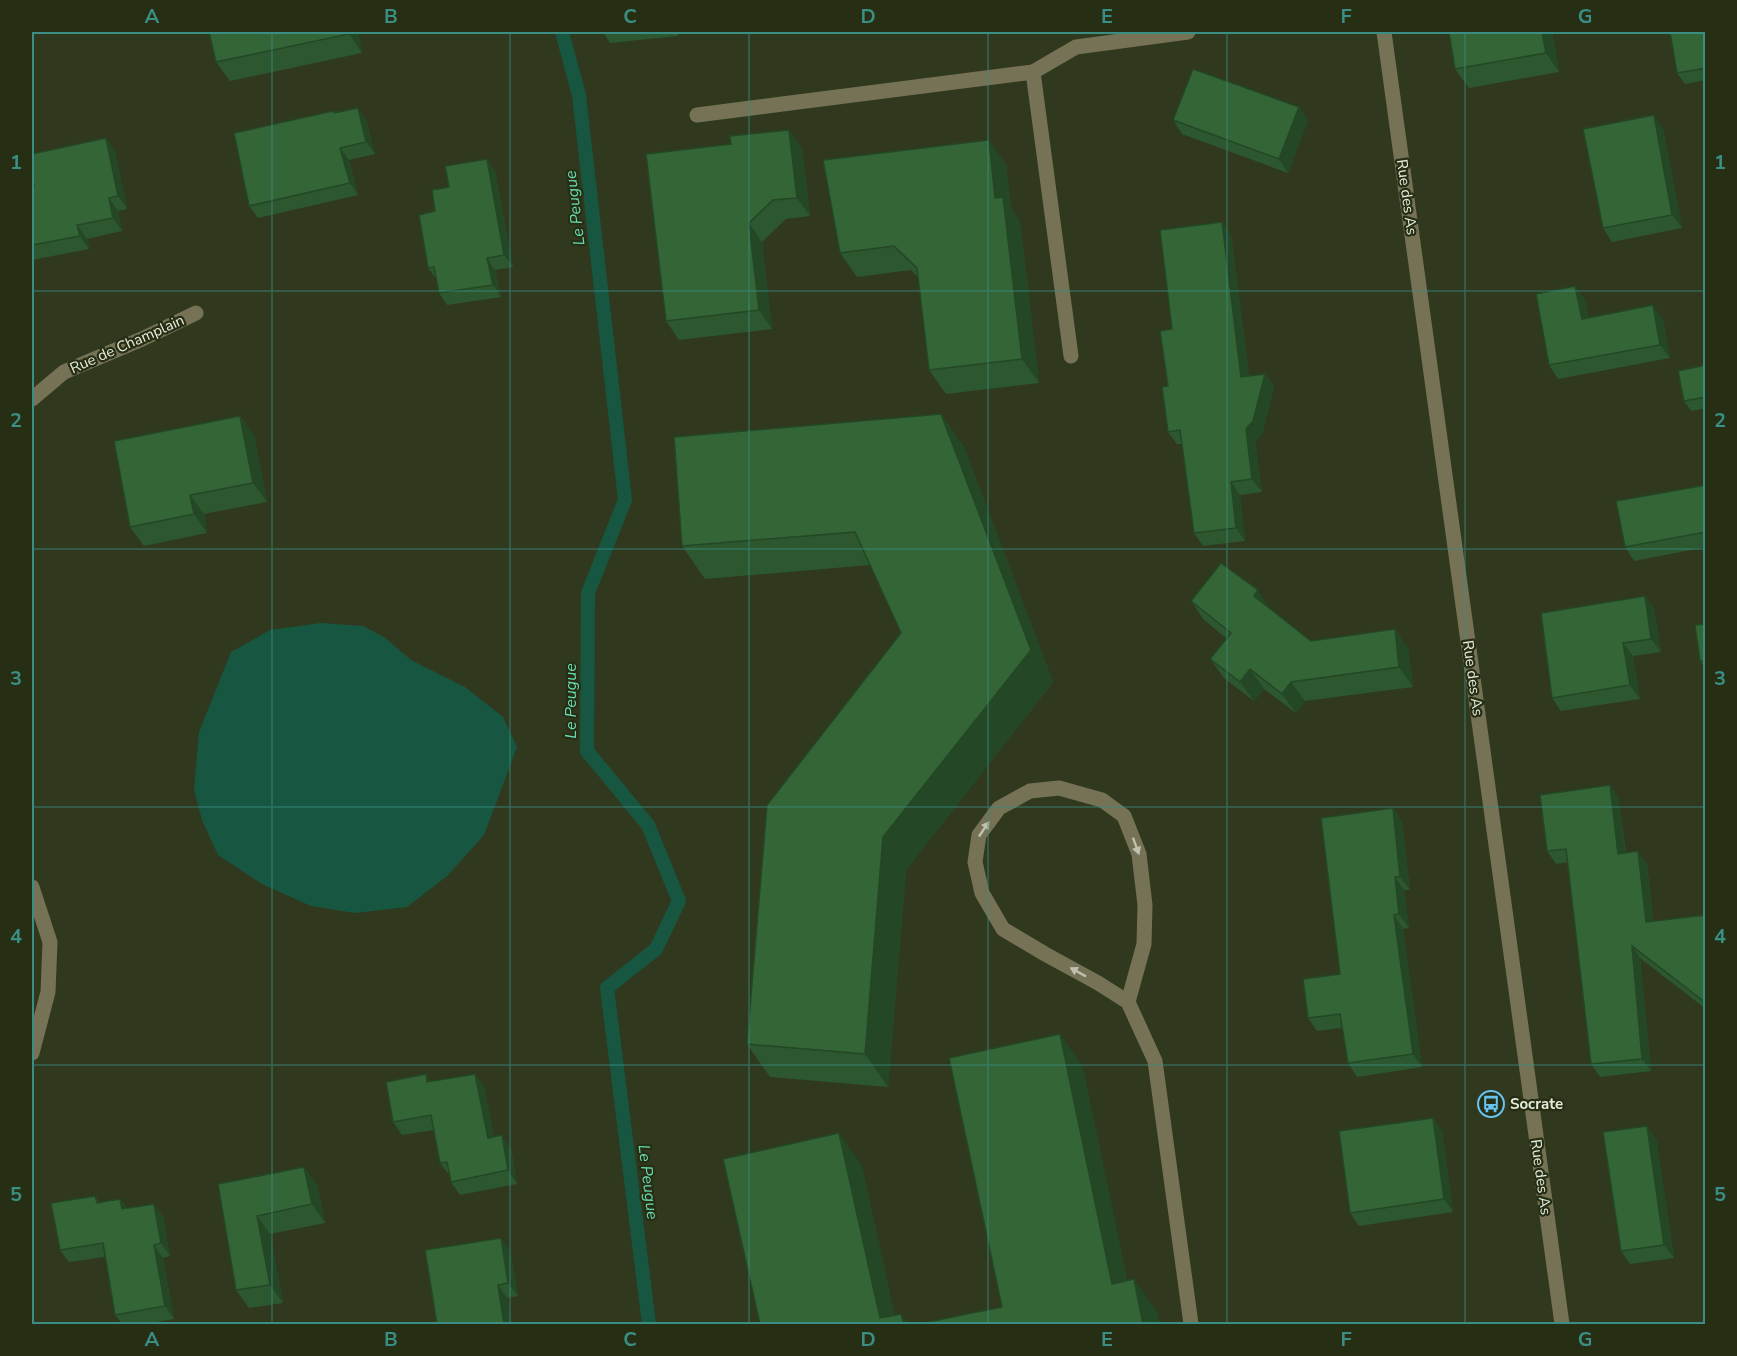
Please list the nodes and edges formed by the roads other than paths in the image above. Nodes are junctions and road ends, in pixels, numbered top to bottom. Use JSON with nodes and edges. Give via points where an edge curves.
{"nodes":[{"id":1,"x":1188,"y":32,"type":"edge"},
{"id":2,"x":1384,"y":32,"type":"edge"},
{"id":3,"x":1033,"y":72,"type":"junction"},
{"id":4,"x":697,"y":115,"type":"dead end"},
{"id":5,"x":196,"y":314,"type":"dead end"},
{"id":6,"x":1071,"y":356,"type":"dead end"},
{"id":7,"x":32,"y":399,"type":"edge"},
{"id":8,"x":32,"y":887,"type":"edge"},
{"id":9,"x":1128,"y":1002,"type":"junction"},
{"id":10,"x":32,"y":1053,"type":"edge"},
{"id":11,"x":1191,"y":1324,"type":"edge"},
{"id":12,"x":1562,"y":1324,"type":"edge"}],
"edges":[{"from":1,"to":3,"type":"street","via":[[1076,46]]},
{"from":2,"to":12,"type":"street","name":"Rue des As"},
{"from":3,"to":4,"type":"street"},
{"from":3,"to":6,"type":"street"},
{"from":5,"to":7,"type":"street","name":"Rue de Champlain","via":[[64,372]]},
{"from":8,"to":10,"type":"street","via":[[50,942],[48,992]]},
{"from":9,"to":9,"type":"street","one_way":true,"via":[[1003,929],[982,893],[975,862],[978,835],[999,808],[1030,791],[1059,788],[1102,800],[1124,816],[1139,854],[1145,905],[1144,944]]},
{"from":9,"to":11,"type":"street","via":[[1155,1061]]}]}
